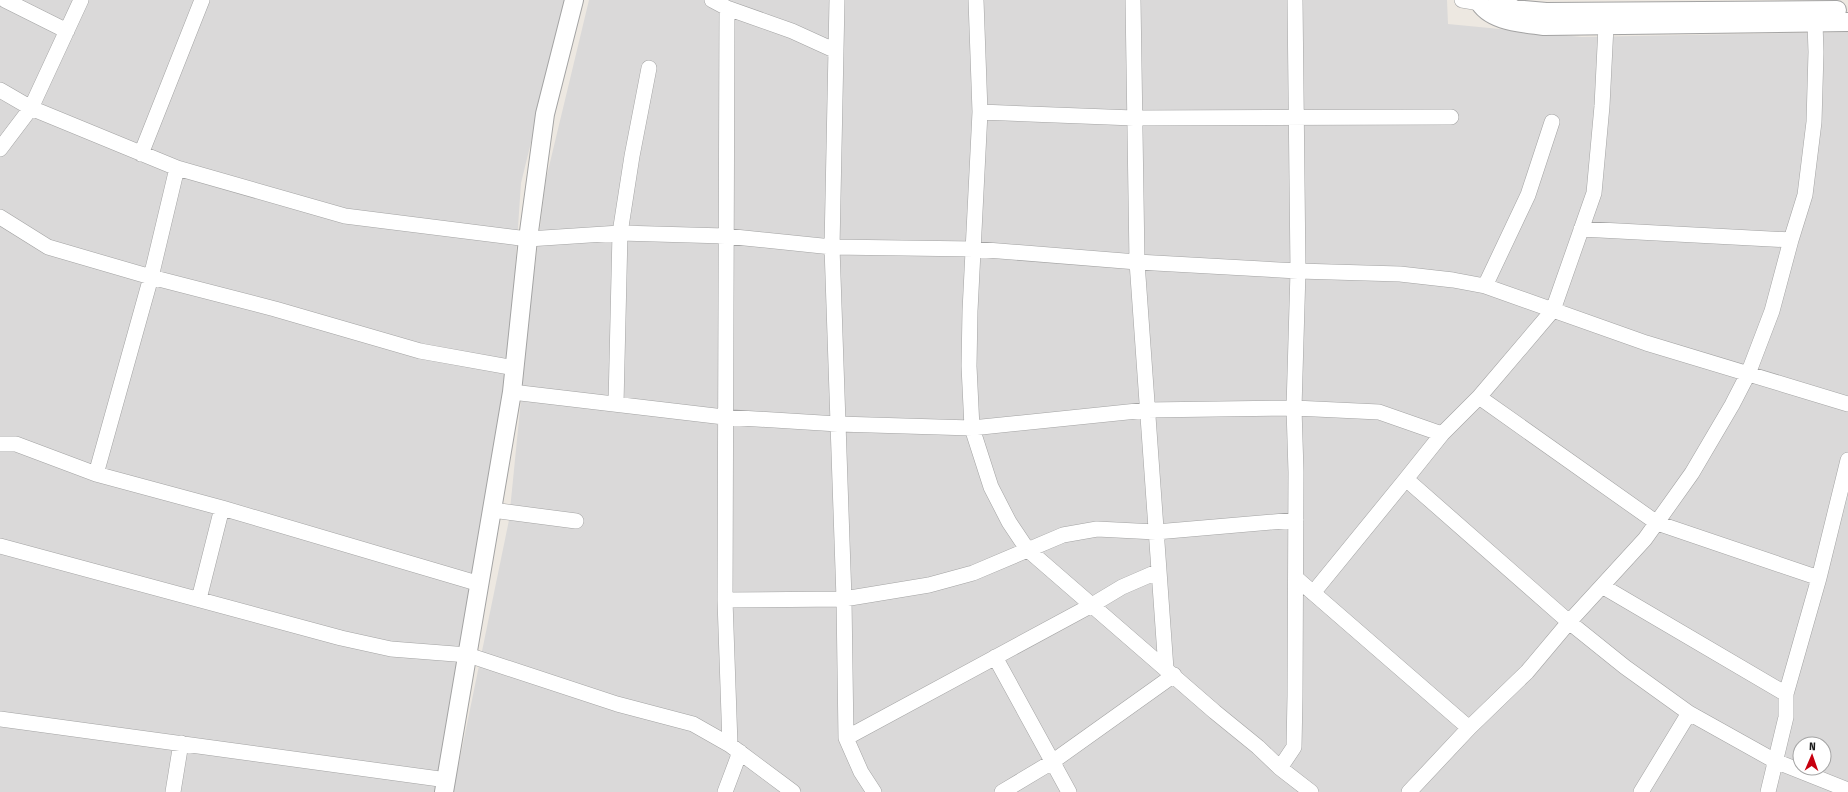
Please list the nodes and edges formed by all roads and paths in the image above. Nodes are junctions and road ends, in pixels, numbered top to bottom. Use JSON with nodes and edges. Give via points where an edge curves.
{"nodes":[{"id":1,"x":5,"y":0,"type":"edge"},
{"id":2,"x":81,"y":0,"type":"edge"},
{"id":3,"x":202,"y":0,"type":"edge"},
{"id":4,"x":574,"y":0,"type":"edge"},
{"id":5,"x":712,"y":0,"type":"edge"},
{"id":6,"x":837,"y":0,"type":"edge"},
{"id":7,"x":976,"y":0,"type":"edge"},
{"id":8,"x":1133,"y":0,"type":"edge"},
{"id":9,"x":1295,"y":0,"type":"edge"},
{"id":10,"x":1462,"y":0,"type":"edge"},
{"id":11,"x":1498,"y":0,"type":"edge"},
{"id":12,"x":1479,"y":1,"type":"edge"},
{"id":13,"x":727,"y":8,"type":"junction"},
{"id":14,"x":1848,"y":10,"type":"edge"},
{"id":15,"x":1848,"y":22,"type":"edge"},
{"id":16,"x":1815,"y":23,"type":"junction"},
{"id":17,"x":1606,"y":26,"type":"junction"},
{"id":18,"x":67,"y":30,"type":"junction"},
{"id":19,"x":836,"y":51,"type":"junction"},
{"id":20,"x":649,"y":68,"type":"dead end"},
{"id":21,"x":0,"y":90,"type":"edge"},
{"id":22,"x":32,"y":108,"type":"junction"},
{"id":23,"x":980,"y":112,"type":"junction"},
{"id":24,"x":1451,"y":117,"type":"dead end"},
{"id":25,"x":1134,"y":118,"type":"junction"},
{"id":26,"x":1295,"y":118,"type":"junction"},
{"id":27,"x":1552,"y":122,"type":"dead end"},
{"id":28,"x":0,"y":149,"type":"edge"},
{"id":29,"x":141,"y":154,"type":"junction"},
{"id":30,"x":177,"y":168,"type":"junction"},
{"id":31,"x":0,"y":217,"type":"edge"},
{"id":32,"x":1582,"y":229,"type":"junction"},
{"id":33,"x":620,"y":233,"type":"junction"},
{"id":34,"x":725,"y":236,"type":"junction"},
{"id":35,"x":528,"y":239,"type":"junction"},
{"id":36,"x":1791,"y":240,"type":"junction"},
{"id":37,"x":832,"y":247,"type":"junction"},
{"id":38,"x":974,"y":249,"type":"junction"},
{"id":39,"x":1137,"y":262,"type":"junction"},
{"id":40,"x":1298,"y":271,"type":"junction"},
{"id":41,"x":151,"y":277,"type":"junction"},
{"id":42,"x":1485,"y":286,"type":"junction"},
{"id":43,"x":1553,"y":310,"type":"junction"},
{"id":44,"x":515,"y":368,"type":"junction"},
{"id":45,"x":1748,"y":374,"type":"junction"},
{"id":46,"x":512,"y":392,"type":"junction"},
{"id":47,"x":1478,"y":397,"type":"junction"},
{"id":48,"x":616,"y":404,"type":"junction"},
{"id":49,"x":1848,"y":404,"type":"edge"},
{"id":50,"x":1294,"y":408,"type":"junction"},
{"id":51,"x":1147,"y":410,"type":"junction"},
{"id":52,"x":724,"y":417,"type":"junction"},
{"id":53,"x":838,"y":424,"type":"junction"},
{"id":54,"x":972,"y":428,"type":"junction"},
{"id":55,"x":1442,"y":434,"type":"junction"},
{"id":56,"x":0,"y":444,"type":"edge"},
{"id":57,"x":1848,"y":460,"type":"edge"},
{"id":58,"x":96,"y":474,"type":"junction"},
{"id":59,"x":1406,"y":479,"type":"junction"},
{"id":60,"x":222,"y":508,"type":"junction"},
{"id":61,"x":492,"y":510,"type":"junction"},
{"id":62,"x":1296,"y":520,"type":"junction"},
{"id":63,"x":576,"y":522,"type":"dead end"},
{"id":64,"x":1657,"y":523,"type":"junction"},
{"id":65,"x":1156,"y":532,"type":"junction"},
{"id":66,"x":0,"y":546,"type":"edge"},
{"id":67,"x":1027,"y":549,"type":"junction"},
{"id":68,"x":1159,"y":571,"type":"junction"},
{"id":69,"x":1296,"y":578,"type":"junction"},
{"id":70,"x":1819,"y":578,"type":"junction"},
{"id":71,"x":480,"y":584,"type":"junction"},
{"id":72,"x":1602,"y":586,"type":"junction"},
{"id":73,"x":1313,"y":593,"type":"junction"},
{"id":74,"x":199,"y":599,"type":"junction"},
{"id":75,"x":844,"y":599,"type":"junction"},
{"id":76,"x":725,"y":600,"type":"junction"},
{"id":77,"x":1092,"y":605,"type":"junction"},
{"id":78,"x":1569,"y":622,"type":"junction"},
{"id":79,"x":468,"y":655,"type":"junction"},
{"id":80,"x":995,"y":657,"type":"junction"},
{"id":81,"x":1170,"y":672,"type":"junction"},
{"id":82,"x":1786,"y":694,"type":"junction"},
{"id":83,"x":1689,"y":713,"type":"junction"},
{"id":84,"x":0,"y":719,"type":"edge"},
{"id":85,"x":1469,"y":728,"type":"junction"},
{"id":86,"x":846,"y":738,"type":"junction"},
{"id":87,"x":181,"y":743,"type":"junction"},
{"id":88,"x":735,"y":749,"type":"junction"},
{"id":89,"x":1776,"y":761,"type":"junction"},
{"id":90,"x":1052,"y":762,"type":"junction"},
{"id":91,"x":1280,"y":768,"type":"junction"},
{"id":92,"x":446,"y":786,"type":"edge"},
{"id":93,"x":1848,"y":790,"type":"edge"},
{"id":94,"x":173,"y":792,"type":"edge"},
{"id":95,"x":725,"y":792,"type":"edge"},
{"id":96,"x":793,"y":792,"type":"edge"},
{"id":97,"x":874,"y":792,"type":"edge"},
{"id":98,"x":1002,"y":792,"type":"edge"},
{"id":99,"x":1069,"y":792,"type":"edge"},
{"id":100,"x":1311,"y":792,"type":"edge"},
{"id":101,"x":1409,"y":792,"type":"edge"},
{"id":102,"x":1641,"y":792,"type":"edge"},
{"id":103,"x":1768,"y":792,"type":"edge"}],
"edges":[{"from":1,"to":18,"type":"street"},
{"from":2,"to":18,"type":"street"},
{"from":3,"to":29,"type":"street"},
{"from":4,"to":35,"type":"street","via":[[545,114]]},
{"from":5,"to":13,"type":"street"},
{"from":6,"to":19,"type":"street"},
{"from":7,"to":23,"type":"street"},
{"from":8,"to":25,"type":"street"},
{"from":9,"to":26,"type":"street"},
{"from":10,"to":12,"type":"street"},
{"from":11,"to":14,"type":"street","via":[[1514,9],[1546,12]]},
{"from":12,"to":17,"type":"street","via":[[1491,14],[1511,21],[1544,26]]},
{"from":13,"to":19,"type":"street","via":[[792,31]]},
{"from":13,"to":34,"type":"street"},
{"from":15,"to":16,"type":"street"},
{"from":16,"to":17,"type":"street"},
{"from":16,"to":36,"type":"street","via":[[1814,122],[1804,196]]},
{"from":17,"to":32,"type":"street","via":[[1594,193]]},
{"from":18,"to":22,"type":"street"},
{"from":19,"to":37,"type":"street"},
{"from":20,"to":33,"type":"street"},
{"from":21,"to":22,"type":"street"},
{"from":22,"to":28,"type":"street"},
{"from":22,"to":29,"type":"street"},
{"from":23,"to":25,"type":"street"},
{"from":23,"to":38,"type":"street"},
{"from":24,"to":26,"type":"street"},
{"from":25,"to":26,"type":"street"},
{"from":25,"to":39,"type":"street"},
{"from":26,"to":40,"type":"street"},
{"from":27,"to":42,"type":"street","via":[[1528,195]]},
{"from":29,"to":30,"type":"street"},
{"from":30,"to":35,"type":"street","via":[[345,216]]},
{"from":30,"to":41,"type":"street"},
{"from":31,"to":41,"type":"street","via":[[48,247]]},
{"from":32,"to":36,"type":"street"},
{"from":32,"to":43,"type":"street"},
{"from":33,"to":34,"type":"street"},
{"from":33,"to":35,"type":"street"},
{"from":33,"to":48,"type":"street"},
{"from":34,"to":37,"type":"street"},
{"from":34,"to":52,"type":"street"},
{"from":35,"to":44,"type":"street"},
{"from":36,"to":45,"type":"street","via":[[1772,311]]},
{"from":37,"to":38,"type":"street"},
{"from":37,"to":53,"type":"street"},
{"from":38,"to":39,"type":"street"},
{"from":38,"to":54,"type":"street","via":[[969,358]]},
{"from":39,"to":40,"type":"street"},
{"from":39,"to":51,"type":"street"},
{"from":40,"to":42,"type":"street","via":[[1400,274]]},
{"from":40,"to":50,"type":"street"},
{"from":41,"to":44,"type":"street","via":[[275,309],[420,351]]},
{"from":41,"to":58,"type":"street"},
{"from":42,"to":43,"type":"street"},
{"from":43,"to":45,"type":"street","via":[[1646,343]]},
{"from":43,"to":47,"type":"street"},
{"from":44,"to":46,"type":"street"},
{"from":45,"to":49,"type":"street"},
{"from":45,"to":64,"type":"street","via":[[1692,473]]},
{"from":46,"to":48,"type":"street"},
{"from":46,"to":61,"type":"street"},
{"from":47,"to":55,"type":"street"},
{"from":47,"to":64,"type":"street"},
{"from":48,"to":52,"type":"street"},
{"from":50,"to":51,"type":"street"},
{"from":50,"to":55,"type":"street","via":[[1379,412]]},
{"from":50,"to":62,"type":"street"},
{"from":51,"to":54,"type":"street"},
{"from":51,"to":65,"type":"street"},
{"from":52,"to":53,"type":"street"},
{"from":52,"to":76,"type":"street"},
{"from":53,"to":54,"type":"street"},
{"from":53,"to":75,"type":"street"},
{"from":54,"to":67,"type":"street","via":[[991,487],[1009,522]]},
{"from":55,"to":59,"type":"street"},
{"from":56,"to":58,"type":"street","via":[[16,444]]},
{"from":57,"to":70,"type":"street"},
{"from":58,"to":60,"type":"street"},
{"from":59,"to":73,"type":"street"},
{"from":59,"to":78,"type":"street"},
{"from":60,"to":71,"type":"street"},
{"from":60,"to":74,"type":"street"},
{"from":61,"to":63,"type":"street"},
{"from":61,"to":71,"type":"street"},
{"from":62,"to":65,"type":"street"},
{"from":62,"to":69,"type":"street"},
{"from":64,"to":70,"type":"street"},
{"from":64,"to":72,"type":"street"},
{"from":65,"to":67,"type":"street","via":[[1097,530],[1063,535]]},
{"from":65,"to":68,"type":"street"},
{"from":66,"to":74,"type":"street"},
{"from":67,"to":75,"type":"street","via":[[973,573],[929,585]]},
{"from":67,"to":77,"type":"street"},
{"from":68,"to":77,"type":"street","via":[[1122,587]]},
{"from":68,"to":81,"type":"street"},
{"from":69,"to":73,"type":"street"},
{"from":69,"to":91,"type":"street","via":[[1294,747]]},
{"from":70,"to":82,"type":"street"},
{"from":71,"to":79,"type":"street"},
{"from":72,"to":78,"type":"street"},
{"from":72,"to":82,"type":"street"},
{"from":73,"to":85,"type":"street"},
{"from":74,"to":79,"type":"street","via":[[391,649]]},
{"from":75,"to":76,"type":"street"},
{"from":75,"to":86,"type":"street"},
{"from":76,"to":88,"type":"street"},
{"from":77,"to":80,"type":"street"},
{"from":77,"to":81,"type":"street"},
{"from":78,"to":83,"type":"street","via":[[1625,667]]},
{"from":78,"to":85,"type":"street","via":[[1527,672]]},
{"from":79,"to":88,"type":"street","via":[[617,704],[693,724]]},
{"from":79,"to":92,"type":"street"},
{"from":80,"to":86,"type":"street"},
{"from":80,"to":90,"type":"street"},
{"from":81,"to":90,"type":"street"},
{"from":81,"to":91,"type":"street"},
{"from":82,"to":89,"type":"street","via":[[1786,717]]},
{"from":83,"to":89,"type":"street"},
{"from":83,"to":102,"type":"street"},
{"from":84,"to":87,"type":"street"},
{"from":85,"to":101,"type":"street"},
{"from":86,"to":97,"type":"street","via":[[861,772]]},
{"from":87,"to":92,"type":"street"},
{"from":87,"to":94,"type":"street"},
{"from":88,"to":95,"type":"street"},
{"from":88,"to":96,"type":"street"},
{"from":89,"to":93,"type":"street"},
{"from":89,"to":103,"type":"street"},
{"from":90,"to":98,"type":"street"},
{"from":90,"to":99,"type":"street"},
{"from":91,"to":100,"type":"street"}]}
